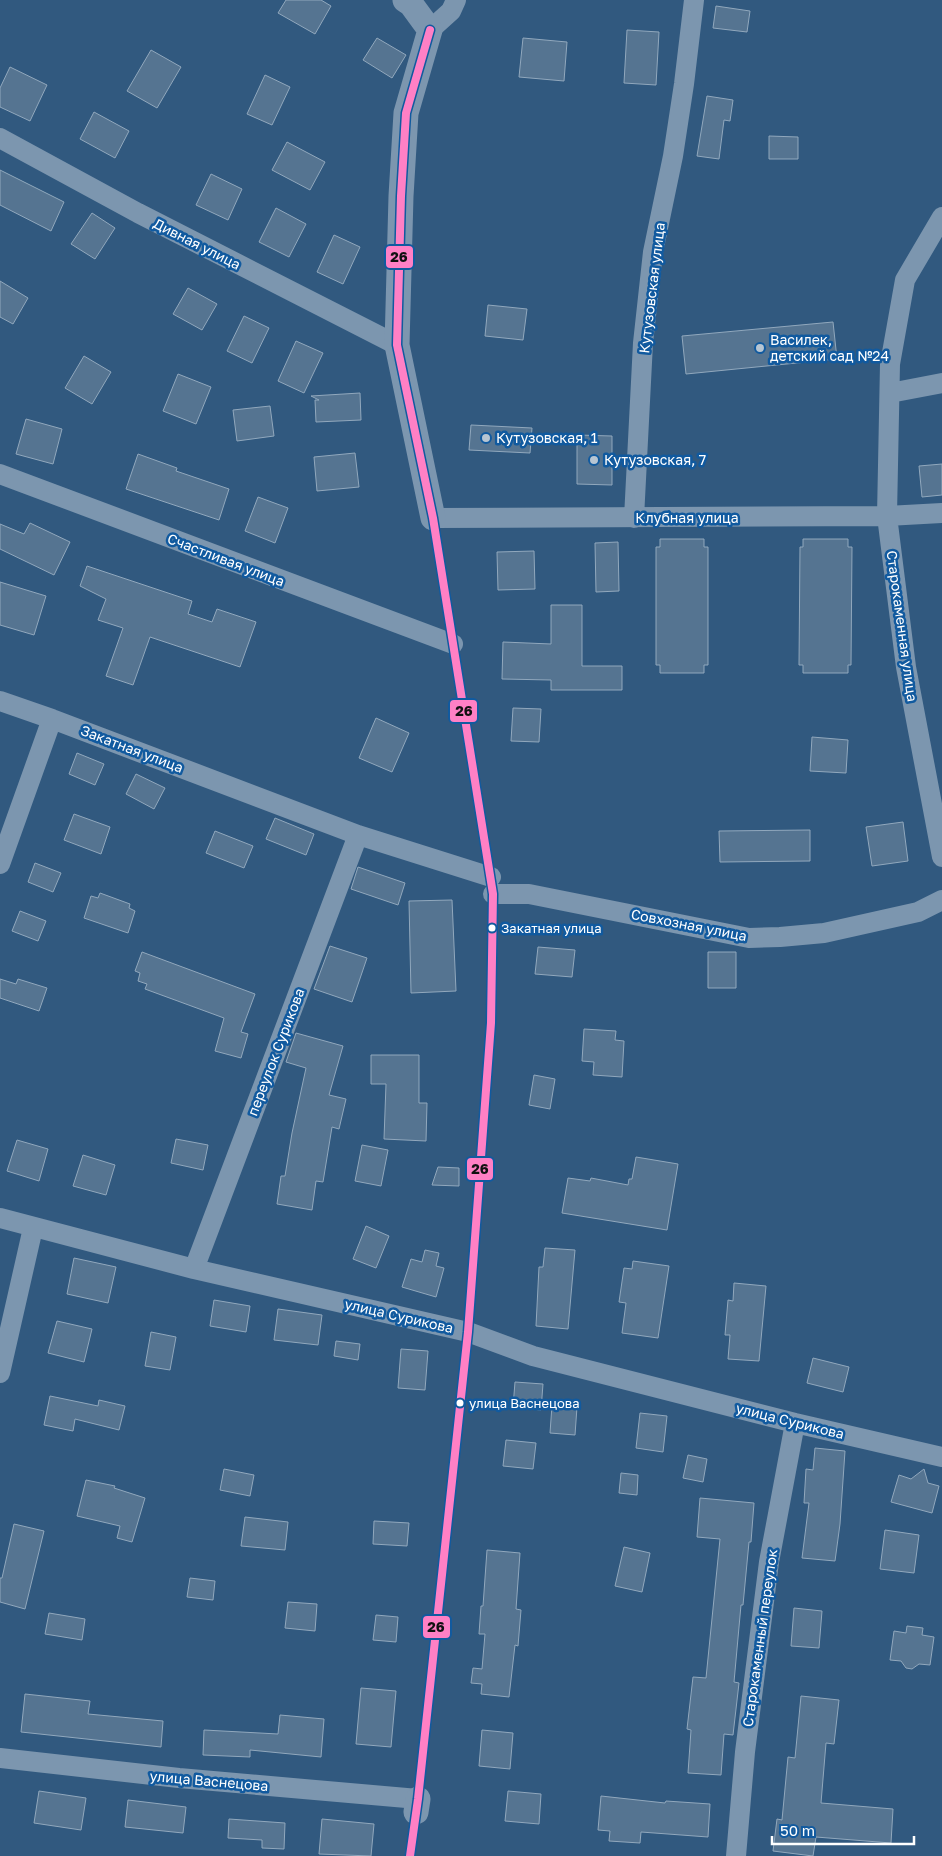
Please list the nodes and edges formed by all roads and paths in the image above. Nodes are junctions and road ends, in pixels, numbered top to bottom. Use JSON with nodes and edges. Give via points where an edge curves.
{"nodes":[{"id":1,"x":405,"y":0,"type":"edge"},
{"id":2,"x":456,"y":0,"type":"edge"},
{"id":3,"x":694,"y":0,"type":"edge"},
{"id":4,"x":430,"y":30,"type":"junction"},
{"id":5,"x":0,"y":138,"type":"edge"},
{"id":6,"x":942,"y":217,"type":"edge"},
{"id":7,"x":397,"y":345,"type":"junction"},
{"id":8,"x":942,"y":383,"type":"edge"},
{"id":9,"x":890,"y":393,"type":"junction"},
{"id":10,"x":0,"y":474,"type":"edge"},
{"id":11,"x":942,"y":513,"type":"edge"},
{"id":12,"x":887,"y":516,"type":"junction"},
{"id":13,"x":433,"y":518,"type":"joint"},
{"id":14,"x":634,"y":518,"type":"junction"},
{"id":15,"x":453,"y":644,"type":"dead end"},
{"id":16,"x":0,"y":701,"type":"edge"},
{"id":17,"x":52,"y":719,"type":"junction"},
{"id":18,"x":358,"y":835,"type":"junction"},
{"id":19,"x":942,"y":856,"type":"edge"},
{"id":20,"x":0,"y":864,"type":"edge"},
{"id":21,"x":492,"y":886,"type":"joint"},
{"id":22,"x":942,"y":900,"type":"edge"},
{"id":23,"x":0,"y":1218,"type":"edge"},
{"id":24,"x":33,"y":1228,"type":"junction"},
{"id":25,"x":194,"y":1269,"type":"junction"},
{"id":26,"x":0,"y":1373,"type":"edge"},
{"id":27,"x":795,"y":1423,"type":"junction"},
{"id":28,"x":942,"y":1457,"type":"edge"},
{"id":29,"x":0,"y":1758,"type":"edge"},
{"id":30,"x":417,"y":1806,"type":"dead end"},
{"id":31,"x":736,"y":1856,"type":"edge"}],
"edges":[{"from":1,"to":4,"type":"street"},
{"from":2,"to":4,"type":"street","via":[[451,11]]},
{"from":3,"to":14,"type":"street","name":"Кутузовская улица","via":[[676,138],[653,252],[643,343]]},
{"from":4,"to":7,"type":"street","via":[[406,112]]},
{"from":5,"to":7,"type":"street","name":"Дивная улица","via":[[138,214]]},
{"from":6,"to":9,"type":"street","name":"Старокаменная улица","via":[[905,280],[890,364]]},
{"from":7,"to":13,"type":"street"},
{"from":8,"to":9,"type":"street"},
{"from":9,"to":12,"type":"street","name":"Старокаменная улица"},
{"from":10,"to":15,"type":"street","name":"Счастливая улица"},
{"from":11,"to":12,"type":"street","name":"Клубная улица"},
{"from":12,"to":14,"type":"street","name":"Клубная улица"},
{"from":12,"to":19,"type":"street","name":"Старокаменная улица","via":[[906,667]]},
{"from":13,"to":14,"type":"street","name":"Клубная улица"},
{"from":16,"to":17,"type":"street","name":"Закатная улица"},
{"from":17,"to":18,"type":"street","name":"Закатная улица"},
{"from":17,"to":20,"type":"street"},
{"from":18,"to":21,"type":"street","name":"Закатная улица"},
{"from":18,"to":25,"type":"street","name":"переулок Сурикова"},
{"from":21,"to":22,"type":"street","name":"Совхозная улица","via":[[749,938],[824,933],[918,912]]},
{"from":23,"to":24,"type":"street","name":"улица Сурикова"},
{"from":24,"to":25,"type":"street","name":"улица Сурикова"},
{"from":24,"to":26,"type":"street"},
{"from":25,"to":27,"type":"street","name":"улица Сурикова","via":[[468,1332],[532,1356]]},
{"from":27,"to":28,"type":"street","name":"улица Сурикова"},
{"from":27,"to":31,"type":"street","name":"Старокаменный переулок","via":[[768,1562]]},
{"from":29,"to":30,"type":"street","name":"улица Васнецова"}]}
